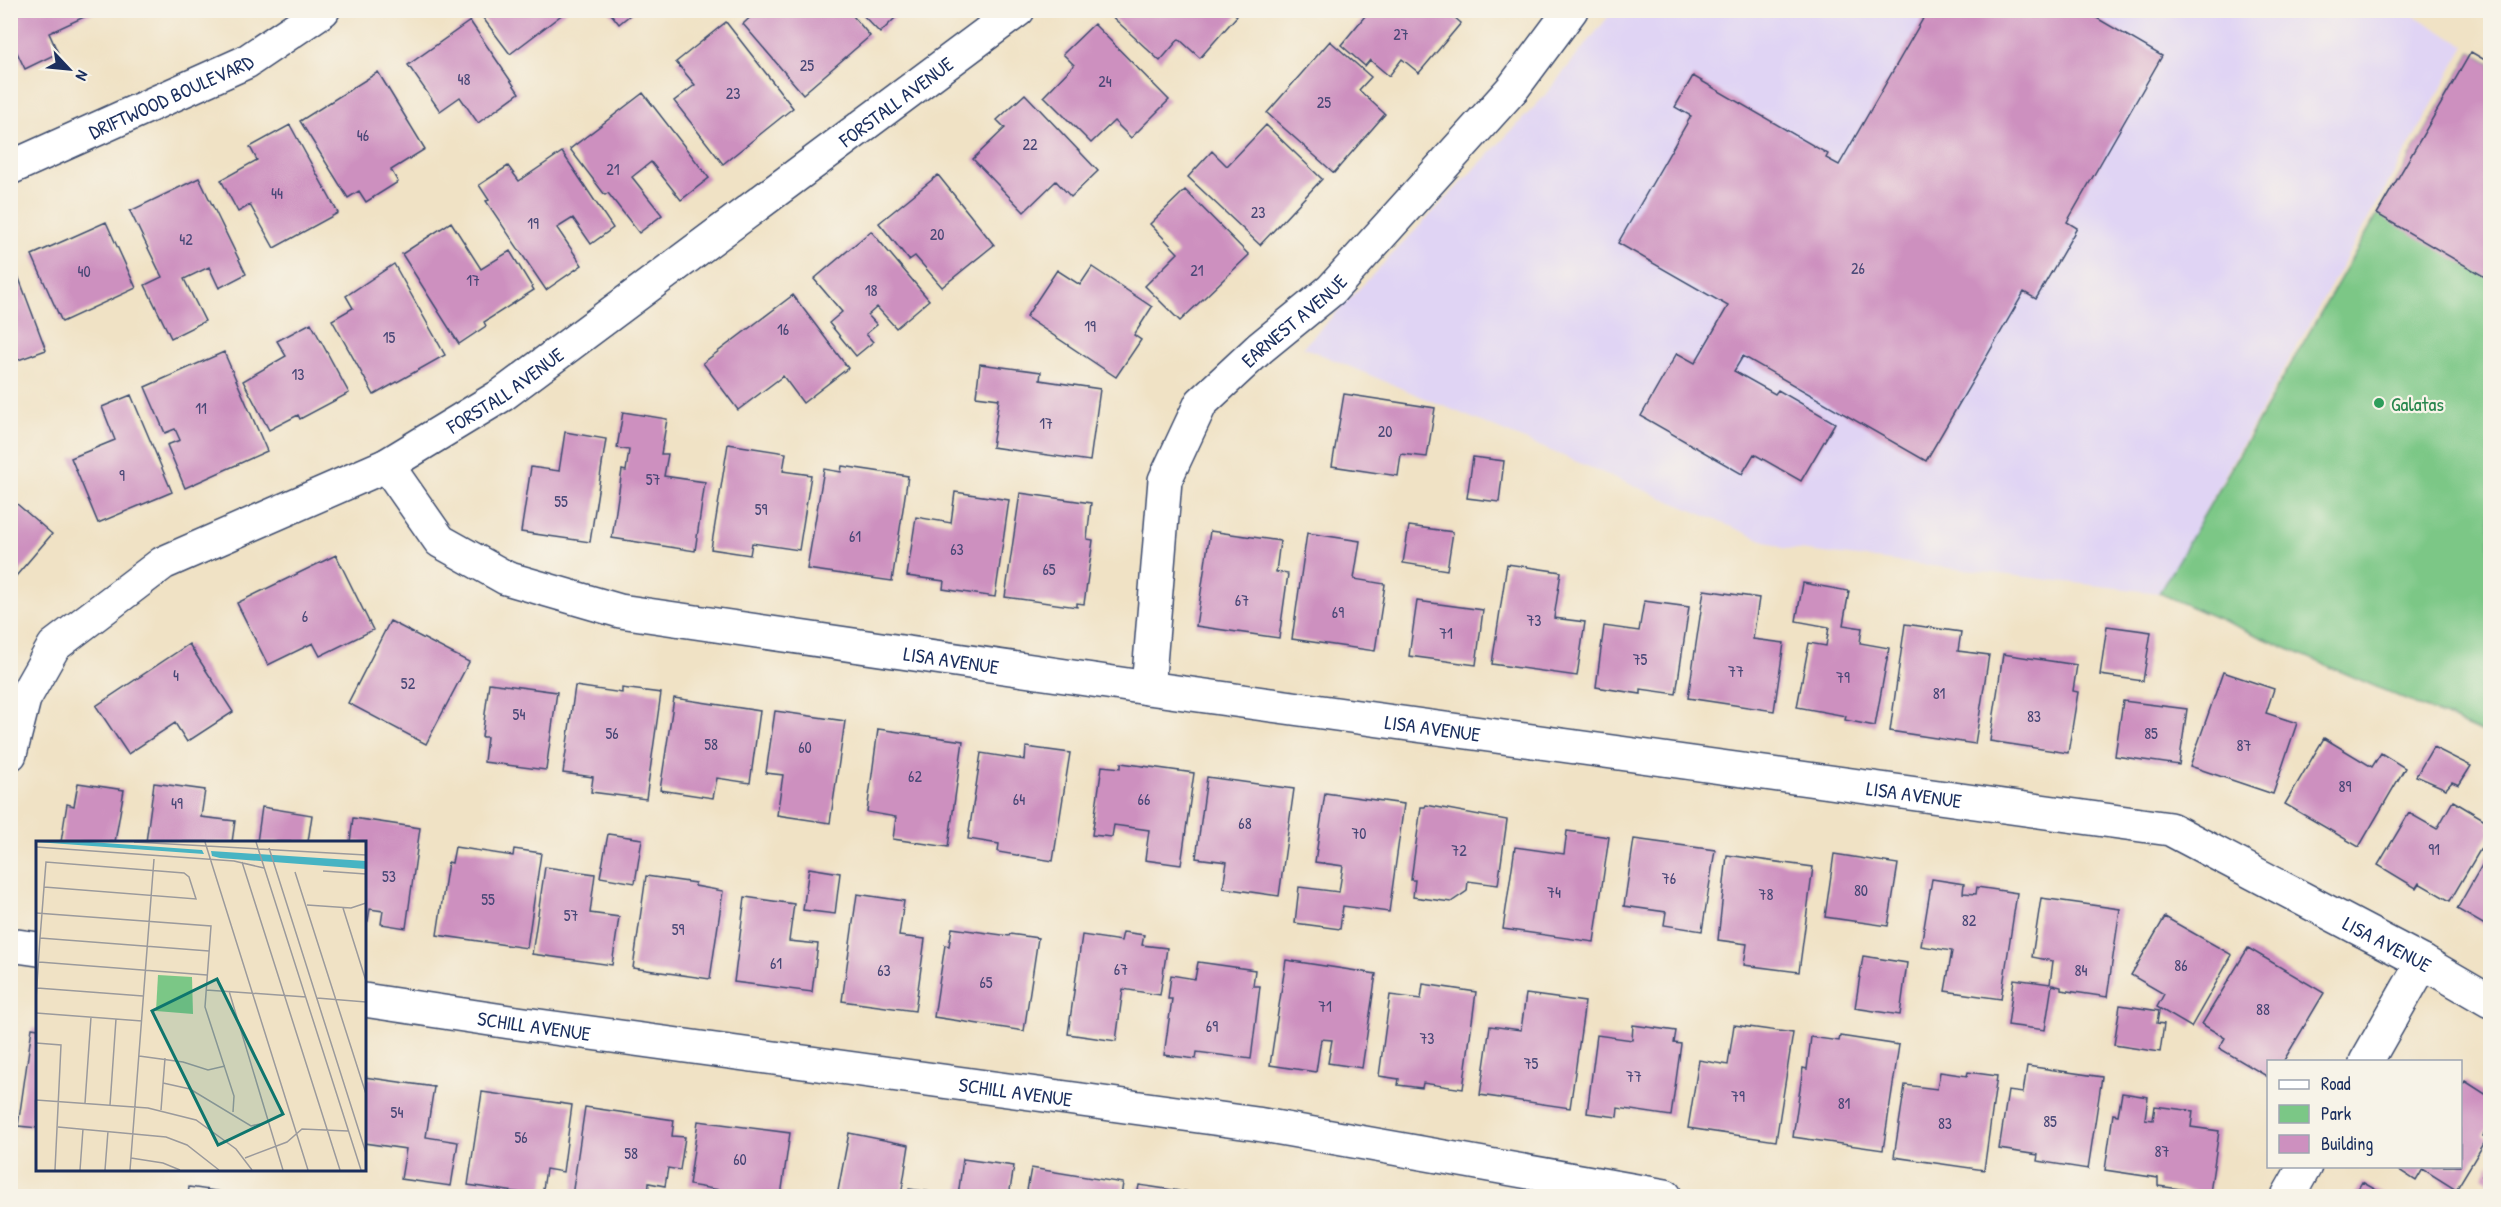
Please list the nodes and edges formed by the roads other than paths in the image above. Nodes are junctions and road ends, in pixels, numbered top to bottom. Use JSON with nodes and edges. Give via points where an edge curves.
{"nodes":[{"id":1,"x":322,"y":10,"type":"edge"},
{"id":2,"x":1018,"y":10,"type":"edge"},
{"id":3,"x":1571,"y":10,"type":"edge"},
{"id":4,"x":10,"y":168,"type":"edge"},
{"id":5,"x":387,"y":465,"type":"junction"},
{"id":6,"x":1148,"y":687,"type":"junction"},
{"id":7,"x":10,"y":754,"type":"edge"},
{"id":8,"x":10,"y":945,"type":"edge"},
{"id":9,"x":36,"y":949,"type":"edge"},
{"id":10,"x":2424,"y":962,"type":"junction"},
{"id":11,"x":366,"y":1000,"type":"edge"},
{"id":12,"x":2490,"y":1002,"type":"edge"},
{"id":13,"x":2367,"y":1060,"type":"edge"},
{"id":14,"x":2304,"y":1168,"type":"edge"},
{"id":15,"x":1665,"y":1197,"type":"edge"},
{"id":16,"x":2288,"y":1197,"type":"edge"}],
"edges":[{"from":1,"to":4,"type":"street","name":"DRIFTWOOD BOULEVARD","via":[[246,62]]},
{"from":2,"to":5,"type":"street","name":"FORSTALL AVENUE","via":[[502,395]]},
{"from":3,"to":6,"type":"street","name":"EARNEST AVENUE","via":[[1513,88],[1331,290],[1260,348],[1201,404],[1165,480]]},
{"from":5,"to":6,"type":"street","name":"LISA AVENUE","via":[[440,541],[506,578],[621,611]]},
{"from":5,"to":7,"type":"street","name":"FORSTALL AVENUE","via":[[163,563],[54,646],[24,699]]},
{"from":6,"to":10,"type":"street","name":"LISA AVENUE","via":[[2170,829]]},
{"from":8,"to":9,"type":"street"},
{"from":10,"to":12,"type":"street","name":"LISA AVENUE"},
{"from":10,"to":13,"type":"street"},
{"from":11,"to":15,"type":"street","name":"SCHILL AVENUE","via":[[1257,1124]]},
{"from":14,"to":16,"type":"street"}]}
